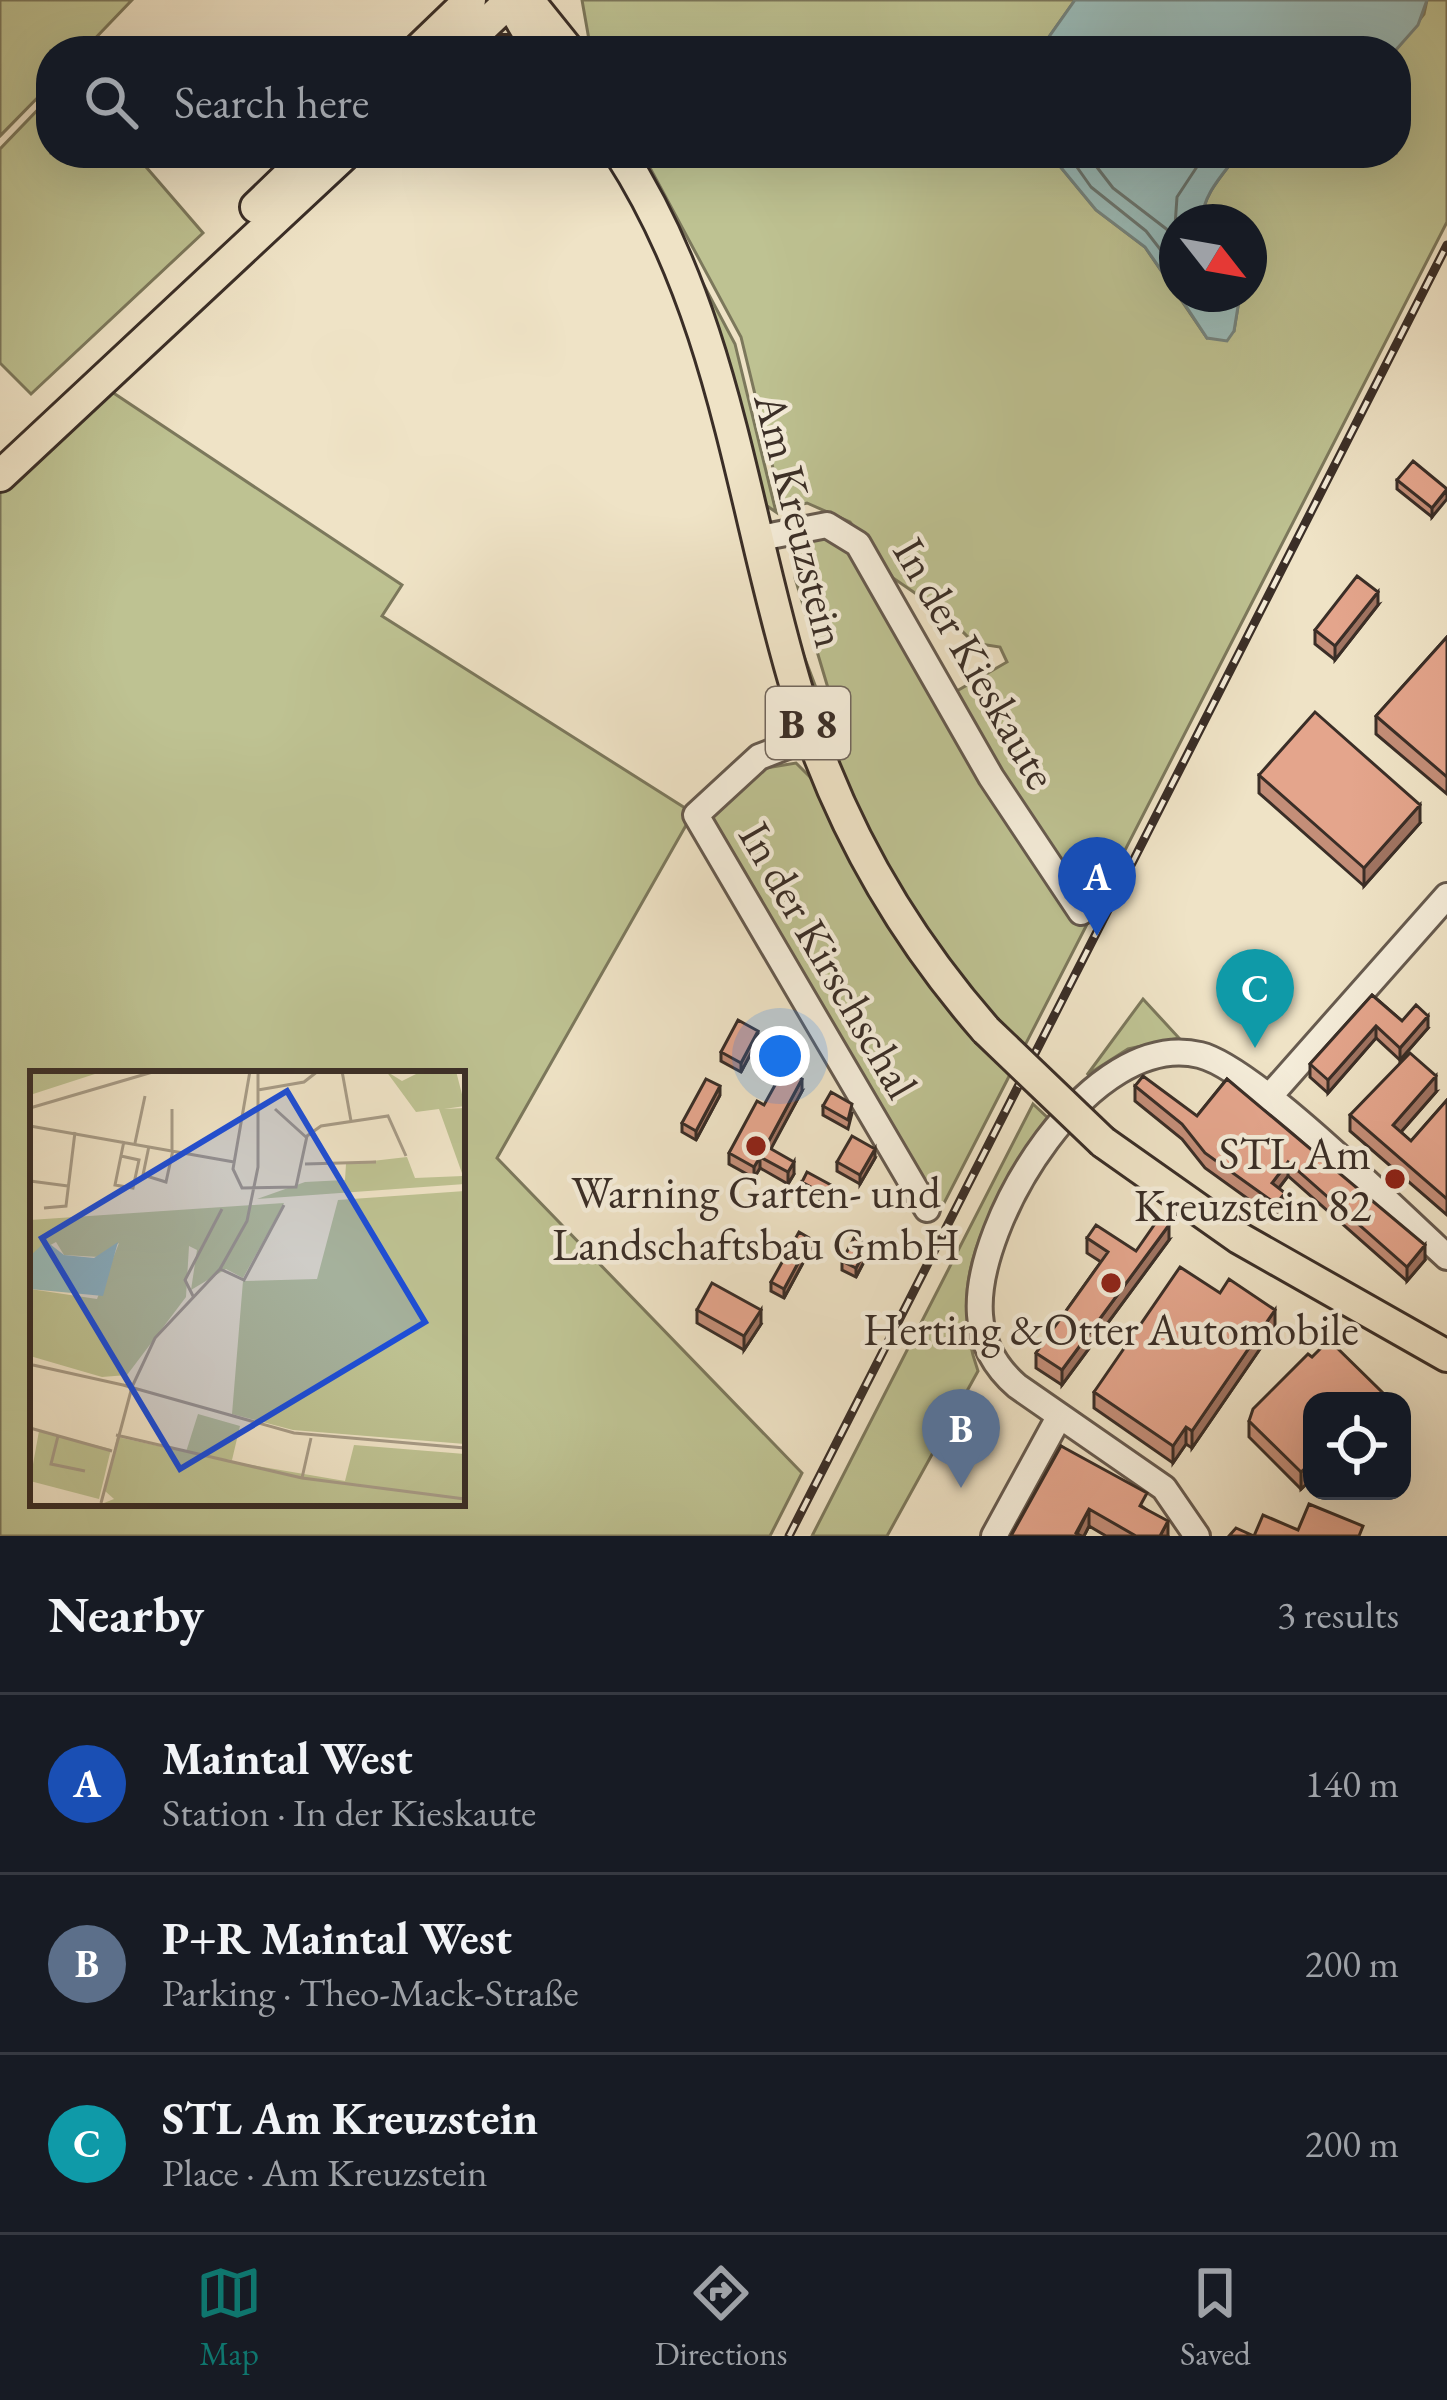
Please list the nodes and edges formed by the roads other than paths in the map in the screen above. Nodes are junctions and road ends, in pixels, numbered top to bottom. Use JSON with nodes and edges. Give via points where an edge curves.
{"nodes":[{"id":1,"x":470,"y":0,"type":"edge"},
{"id":2,"x":513,"y":0,"type":"edge"},
{"id":3,"x":562,"y":0,"type":"edge"},
{"id":4,"x":433,"y":36,"type":"edge"},
{"id":5,"x":473,"y":36,"type":"edge"},
{"id":6,"x":531,"y":36,"type":"edge"},
{"id":7,"x":553,"y":36,"type":"edge"},
{"id":8,"x":568,"y":36,"type":"edge"},
{"id":9,"x":296,"y":168,"type":"edge"},
{"id":10,"x":330,"y":168,"type":"edge"},
{"id":11,"x":630,"y":168,"type":"edge"},
{"id":12,"x":0,"y":450,"type":"edge"},
{"id":13,"x":0,"y":476,"type":"edge"},
{"id":14,"x":760,"y":538,"type":"junction"},
{"id":15,"x":813,"y":736,"type":"junction"},
{"id":16,"x":1447,"y":896,"type":"edge"},
{"id":17,"x":1082,"y":912,"type":"dead end"},
{"id":18,"x":1268,"y":1098,"type":"junction"},
{"id":19,"x":927,"y":1209,"type":"dead end"},
{"id":20,"x":1447,"y":1257,"type":"edge"},
{"id":21,"x":1447,"y":1356,"type":"edge"},
{"id":22,"x":1059,"y":1417,"type":"junction"},
{"id":23,"x":994,"y":1536,"type":"edge"},
{"id":24,"x":1197,"y":1536,"type":"edge"}],
"edges":[{"from":1,"to":4,"type":"main road"},
{"from":2,"to":5,"type":"main road"},
{"from":2,"to":6,"type":"main road"},
{"from":2,"to":7,"type":"main road"},
{"from":3,"to":8,"type":"main road"},
{"from":9,"to":12,"type":"main road"},
{"from":10,"to":13,"type":"main road"},
{"from":11,"to":14,"type":"main road","name":"Am Kreuzstein","number":"B 8","via":[[688,279]]},
{"from":14,"to":15,"type":"main road","name":"Am Kreuzstein","number":"B 8"},
{"from":14,"to":17,"type":"street","name":"In der Kieskaute","via":[[827,525],[858,544],[991,777]]},
{"from":15,"to":19,"type":"street","name":"In der Kirschschal","via":[[759,758],[696,815]]},
{"from":15,"to":21,"type":"main road","name":"Am Kreuzstein","number":"B 8","bridge":true,"via":[[887,897],[986,1030],[1103,1142],[1240,1238]]},
{"from":16,"to":18,"type":"street"},
{"from":18,"to":20,"type":"street"},
{"from":18,"to":22,"type":"street","via":[[1193,1053],[1150,1054],[1102,1079],[1035,1161],[982,1278],[979,1313],[990,1354],[1009,1379]]},
{"from":22,"to":23,"type":"street"},
{"from":22,"to":24,"type":"street","via":[[1164,1488]]}]}
